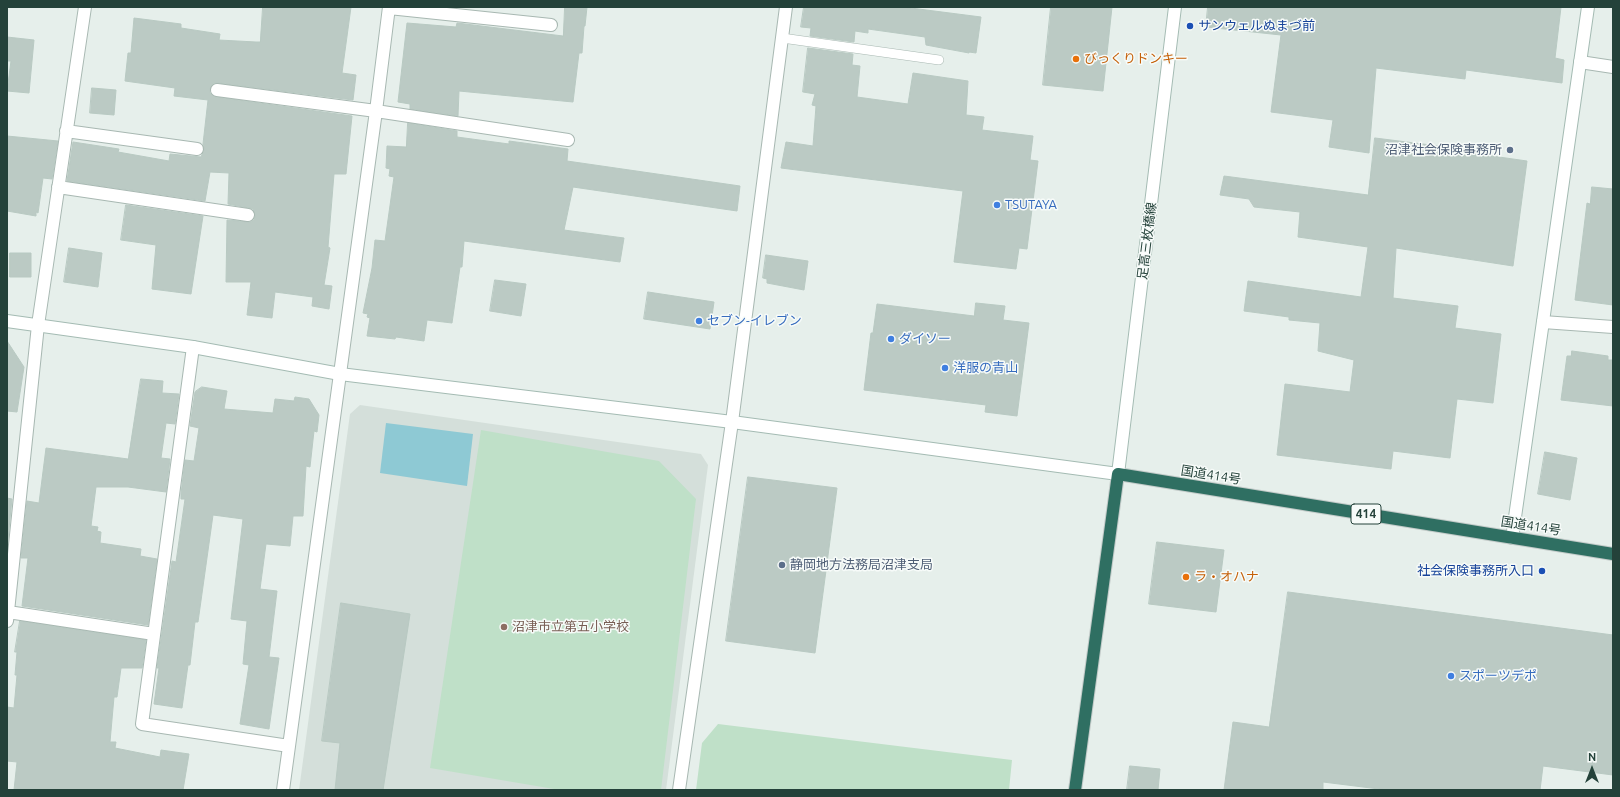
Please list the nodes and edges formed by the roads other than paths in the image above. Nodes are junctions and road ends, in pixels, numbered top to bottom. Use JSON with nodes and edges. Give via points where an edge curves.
{"nodes":[{"id":1,"x":85,"y":7,"type":"edge"},
{"id":2,"x":786,"y":7,"type":"edge"},
{"id":3,"x":1175,"y":7,"type":"edge"},
{"id":4,"x":1588,"y":7,"type":"edge"},
{"id":5,"x":389,"y":8,"type":"edge"},
{"id":6,"x":551,"y":24,"type":"dead end"},
{"id":7,"x":782,"y":38,"type":"junction"},
{"id":8,"x":939,"y":60,"type":"dead end"},
{"id":9,"x":1580,"y":62,"type":"junction"},
{"id":10,"x":1613,"y":67,"type":"edge"},
{"id":11,"x":217,"y":90,"type":"dead end"},
{"id":12,"x":376,"y":111,"type":"junction"},
{"id":13,"x":66,"y":131,"type":"junction"},
{"id":14,"x":568,"y":140,"type":"dead end"},
{"id":15,"x":197,"y":149,"type":"dead end"},
{"id":16,"x":58,"y":188,"type":"junction"},
{"id":17,"x":248,"y":215,"type":"dead end"},
{"id":18,"x":7,"y":321,"type":"edge"},
{"id":19,"x":1543,"y":322,"type":"junction"},
{"id":20,"x":38,"y":325,"type":"junction"},
{"id":21,"x":1613,"y":327,"type":"edge"},
{"id":22,"x":192,"y":348,"type":"junction"},
{"id":23,"x":340,"y":374,"type":"junction"},
{"id":24,"x":732,"y":422,"type":"junction"},
{"id":25,"x":1118,"y":474,"type":"junction"},
{"id":26,"x":1512,"y":538,"type":"junction"},
{"id":27,"x":1613,"y":554,"type":"edge"},
{"id":28,"x":8,"y":617,"type":"edge"},
{"id":29,"x":154,"y":634,"type":"junction"},
{"id":30,"x":289,"y":746,"type":"junction"},
{"id":31,"x":283,"y":790,"type":"edge"},
{"id":32,"x":680,"y":790,"type":"edge"},
{"id":33,"x":1075,"y":790,"type":"edge"}],
"edges":[{"from":1,"to":13,"type":"street"},
{"from":2,"to":7,"type":"street"},
{"from":3,"to":25,"type":"street","name":"足高三枚橋線"},
{"from":4,"to":9,"type":"street"},
{"from":5,"to":6,"type":"street"},
{"from":5,"to":12,"type":"street"},
{"from":7,"to":8,"type":"lane"},
{"from":7,"to":24,"type":"street"},
{"from":9,"to":10,"type":"street"},
{"from":9,"to":19,"type":"street"},
{"from":11,"to":12,"type":"street"},
{"from":12,"to":14,"type":"street"},
{"from":12,"to":23,"type":"street"},
{"from":13,"to":15,"type":"street"},
{"from":13,"to":16,"type":"street"},
{"from":16,"to":17,"type":"street"},
{"from":16,"to":20,"type":"street"},
{"from":18,"to":20,"type":"street"},
{"from":19,"to":21,"type":"street"},
{"from":19,"to":26,"type":"street"},
{"from":20,"to":22,"type":"street"},
{"from":20,"to":28,"type":"street"},
{"from":22,"to":23,"type":"street"},
{"from":22,"to":29,"type":"street"},
{"from":23,"to":24,"type":"street"},
{"from":23,"to":30,"type":"street"},
{"from":24,"to":25,"type":"street"},
{"from":24,"to":32,"type":"street"},
{"from":25,"to":26,"type":"highway","name":"国道414号","number":"414"},
{"from":25,"to":33,"type":"highway"},
{"from":26,"to":27,"type":"highway","name":"国道414号","number":"414"},
{"from":28,"to":29,"type":"street"},
{"from":29,"to":30,"type":"street","via":[[142,724]]},
{"from":30,"to":31,"type":"street"}]}
